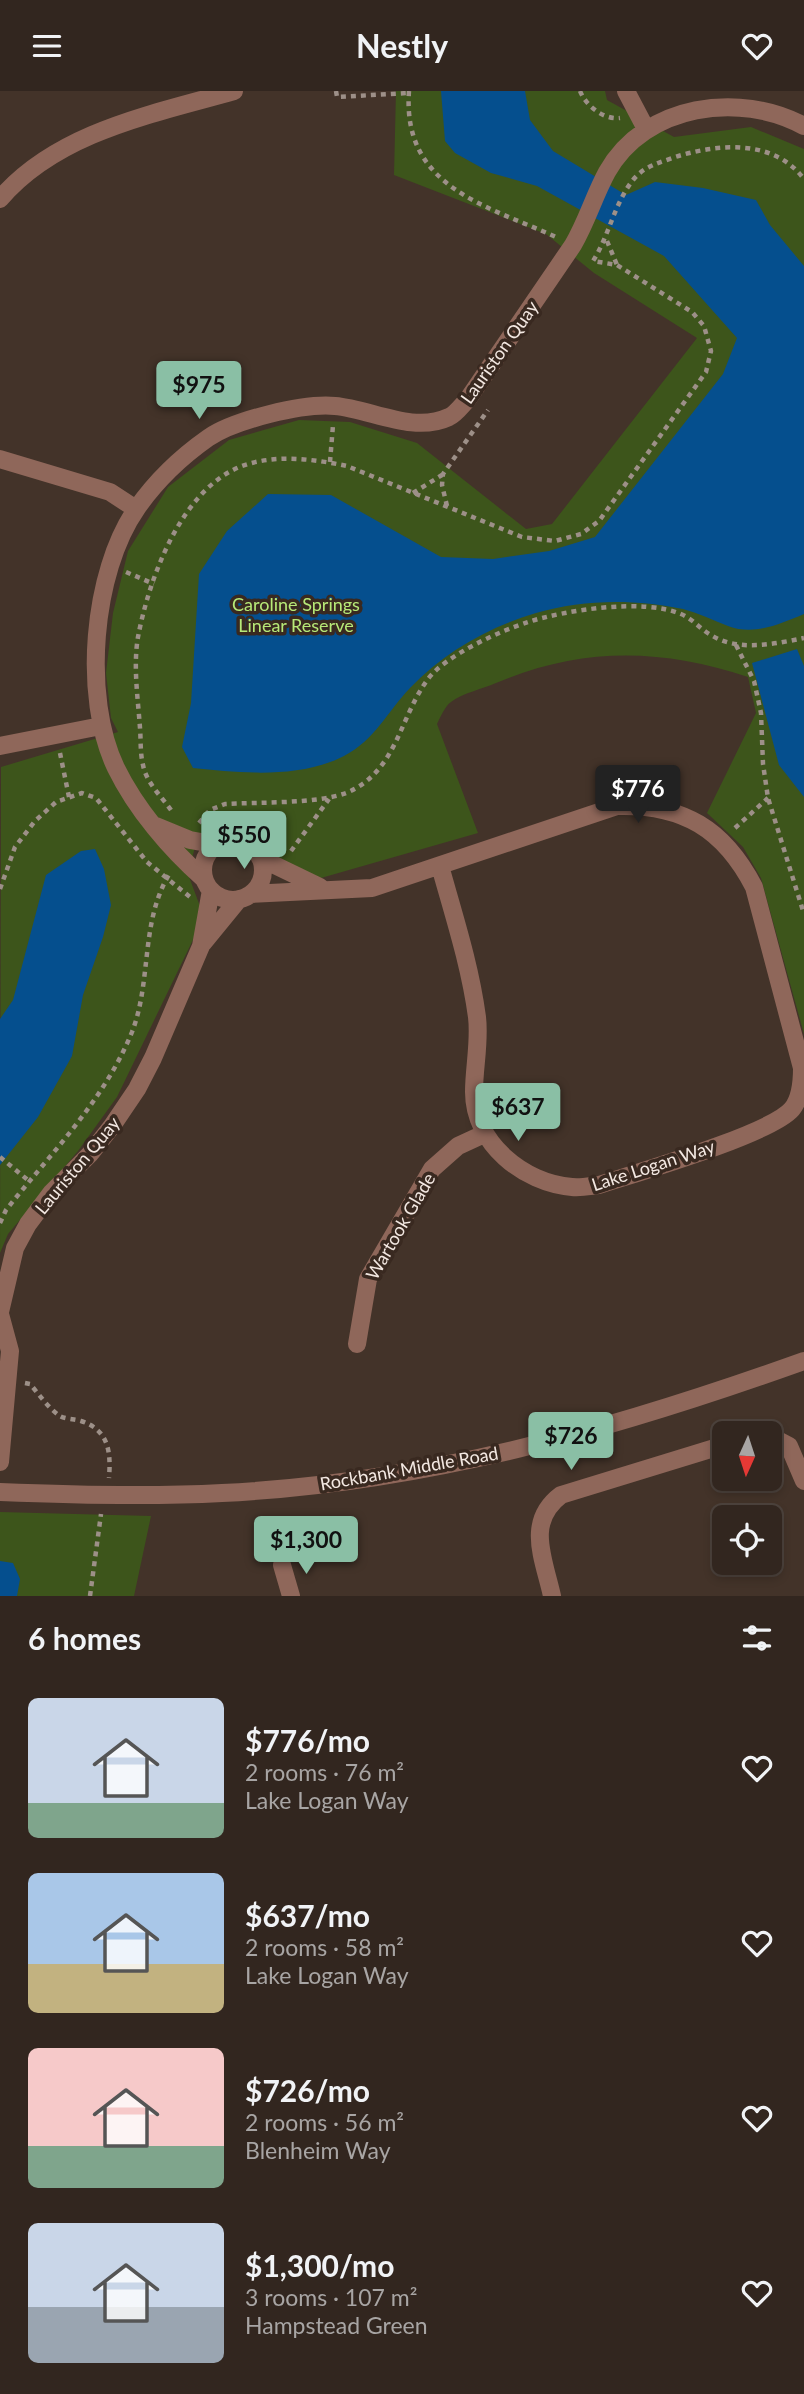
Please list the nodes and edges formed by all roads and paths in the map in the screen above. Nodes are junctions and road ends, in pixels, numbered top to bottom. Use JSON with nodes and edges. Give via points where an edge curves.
{"nodes":[{"id":1,"x":234,"y":91,"type":"edge"},
{"id":2,"x":336,"y":91,"type":"edge"},
{"id":3,"x":580,"y":91,"type":"edge"},
{"id":4,"x":626,"y":91,"type":"edge"},
{"id":5,"x":408,"y":92,"type":"edge"},
{"id":6,"x":622,"y":118,"type":"dead end"},
{"id":7,"x":804,"y":126,"type":"edge"},
{"id":8,"x":646,"y":129,"type":"junction"},
{"id":9,"x":804,"y":179,"type":"edge"},
{"id":10,"x":0,"y":199,"type":"edge"},
{"id":11,"x":606,"y":240,"type":"junction"},
{"id":12,"x":573,"y":245,"type":"junction"},
{"id":13,"x":617,"y":265,"type":"junction"},
{"id":14,"x":468,"y":400,"type":"junction"},
{"id":15,"x":334,"y":406,"type":"junction"},
{"id":16,"x":0,"y":459,"type":"edge"},
{"id":17,"x":330,"y":462,"type":"junction"},
{"id":18,"x":443,"y":474,"type":"junction"},
{"id":19,"x":413,"y":493,"type":"junction"},
{"id":20,"x":447,"y":507,"type":"junction"},
{"id":21,"x":136,"y":509,"type":"junction"},
{"id":22,"x":804,"y":638,"type":"edge"},
{"id":23,"x":736,"y":645,"type":"junction"},
{"id":24,"x":430,"y":676,"type":"dead end"},
{"id":25,"x":101,"y":726,"type":"junction"},
{"id":26,"x":56,"y":737,"type":"junction"},
{"id":27,"x":0,"y":746,"type":"edge"},
{"id":28,"x":69,"y":797,"type":"junction"},
{"id":29,"x":768,"y":798,"type":"junction"},
{"id":30,"x":176,"y":818,"type":"dead end"},
{"id":31,"x":187,"y":821,"type":"dead end"},
{"id":32,"x":198,"y":825,"type":"dead end"},
{"id":33,"x":156,"y":826,"type":"junction"},
{"id":34,"x":722,"y":840,"type":"junction"},
{"id":35,"x":218,"y":845,"type":"junction"},
{"id":36,"x":261,"y":858,"type":"junction"},
{"id":37,"x":440,"y":866,"type":"junction"},
{"id":38,"x":208,"y":884,"type":"junction"},
{"id":39,"x":0,"y":889,"type":"edge"},
{"id":40,"x":326,"y":890,"type":"junction"},
{"id":41,"x":245,"y":897,"type":"junction"},
{"id":42,"x":207,"y":909,"type":"junction"},
{"id":43,"x":804,"y":914,"type":"edge"},
{"id":44,"x":201,"y":946,"type":"junction"},
{"id":45,"x":802,"y":1091,"type":"edge"},
{"id":46,"x":484,"y":1134,"type":"junction"},
{"id":47,"x":0,"y":1157,"type":"edge"},
{"id":48,"x":29,"y":1181,"type":"dead end"},
{"id":49,"x":0,"y":1313,"type":"edge"},
{"id":50,"x":357,"y":1344,"type":"dead end"},
{"id":51,"x":804,"y":1361,"type":"edge"},
{"id":52,"x":8,"y":1381,"type":"junction"},
{"id":53,"x":69,"y":1418,"type":"dead end"},
{"id":54,"x":782,"y":1442,"type":"edge"},
{"id":55,"x":712,"y":1449,"type":"edge"},
{"id":56,"x":0,"y":1462,"type":"edge"},
{"id":57,"x":804,"y":1481,"type":"edge"},
{"id":58,"x":0,"y":1492,"type":"edge"},
{"id":59,"x":282,"y":1565,"type":"dead end"},
{"id":60,"x":290,"y":1596,"type":"edge"},
{"id":61,"x":552,"y":1596,"type":"edge"}],
"edges":[{"from":1,"to":10,"type":"street","via":[[138,118],[66,147],[19,177]]},
{"from":2,"to":5,"type":"path","via":[[337,97]]},
{"from":3,"to":6,"type":"path","via":[[597,111],[612,119]]},
{"from":4,"to":8,"type":"street"},
{"from":5,"to":12,"type":"path","via":[[410,125],[421,155],[444,183]]},
{"from":7,"to":8,"type":"street","name":"Lauriston Quay","via":[[762,108],[735,103],[679,112]]},
{"from":8,"to":12,"type":"street","name":"Lauriston Quay","via":[[608,171]]},
{"from":9,"to":11,"type":"path","via":[[760,151],[740,146],[694,151],[650,166],[634,178]]},
{"from":11,"to":13,"type":"path"},
{"from":11,"to":13,"type":"path","via":[[593,261]]},
{"from":12,"to":14,"type":"street","name":"Lauriston Quay"},
{"from":13,"to":20,"type":"path","via":[[692,312],[704,326],[711,351],[706,372],[678,414],[599,520],[581,534],[555,541],[522,537]]},
{"from":14,"to":15,"type":"street","name":"Lauriston Quay","via":[[450,417],[426,423]]},
{"from":14,"to":18,"type":"path","via":[[489,409]]},
{"from":15,"to":17,"type":"path"},
{"from":15,"to":21,"type":"street","name":"Lauriston Quay","via":[[278,410],[211,436],[170,468]]},
{"from":16,"to":21,"type":"street","via":[[110,492]]},
{"from":17,"to":19,"type":"path"},
{"from":17,"to":30,"type":"path","via":[[288,458],[242,466],[205,490],[178,524],[160,565],[138,638],[137,677],[143,766]]},
{"from":18,"to":19,"type":"path"},
{"from":18,"to":20,"type":"path"},
{"from":19,"to":20,"type":"path"},
{"from":21,"to":25,"type":"street","name":"Lauriston Quay","via":[[122,535],[100,615],[94,657]]},
{"from":22,"to":23,"type":"path"},
{"from":23,"to":24,"type":"path","via":[[711,636],[678,613],[632,607],[583,608],[475,643]]},
{"from":23,"to":29,"type":"path","via":[[754,681],[761,713]]},
{"from":25,"to":26,"type":"street"},
{"from":25,"to":33,"type":"street","name":"Lauriston Quay","via":[[116,767]]},
{"from":26,"to":27,"type":"street"},
{"from":26,"to":28,"type":"path"},
{"from":28,"to":39,"type":"path","via":[[35,821],[15,847]]},
{"from":28,"to":42,"type":"path","via":[[82,793],[96,798],[147,862]]},
{"from":29,"to":34,"type":"path"},
{"from":29,"to":43,"type":"path"},
{"from":31,"to":32,"type":"path"},
{"from":33,"to":35,"type":"street","name":"Lauriston Quay"},
{"from":33,"to":38,"type":"street","name":"Lauriston Quay","via":[[179,857]]},
{"from":34,"to":37,"type":"street","name":"Lake Logan Way","via":[[698,822],[665,809],[617,806]]},
{"from":34,"to":45,"type":"street","name":"Lake Logan Way","via":[[740,860],[754,887],[802,1067]]},
{"from":35,"to":36,"type":"street","via":[[227,841],[247,844]]},
{"from":35,"to":38,"type":"street","via":[[205,859]]},
{"from":36,"to":40,"type":"street","name":"Lake Logan Way"},
{"from":36,"to":41,"type":"street","via":[[262,878]]},
{"from":37,"to":40,"type":"street","name":"Lake Logan Way","via":[[372,888]]},
{"from":37,"to":46,"type":"street","name":"Lake Logan Way","via":[[478,1021],[474,1093]]},
{"from":38,"to":41,"type":"street","via":[[219,897]]},
{"from":38,"to":42,"type":"street","name":"Lauriston Quay"},
{"from":40,"to":41,"type":"street","name":"Lake Logan Way"},
{"from":41,"to":44,"type":"street","name":"Lauriston Quay"},
{"from":42,"to":44,"type":"street","name":"Lauriston Quay"},
{"from":44,"to":49,"type":"street","name":"Lauriston Quay","via":[[138,1089],[90,1154],[28,1224],[15,1248]]},
{"from":45,"to":46,"type":"street","name":"Lake Logan Way","via":[[792,1108],[763,1128],[599,1185],[573,1188],[540,1180],[510,1163]]},
{"from":46,"to":50,"type":"street","name":"Wartook Glade","via":[[457,1146],[432,1168],[368,1279]]},
{"from":47,"to":48,"type":"path"},
{"from":49,"to":52,"type":"street","name":"Lauriston Quay","via":[[9,1340]]},
{"from":51,"to":58,"type":"street","name":"Rockbank Middle Road","via":[[580,1435],[441,1466],[335,1483],[223,1493],[105,1496]]},
{"from":52,"to":53,"type":"path","via":[[30,1384],[60,1416]]},
{"from":52,"to":56,"type":"street","name":"Lauriston Quay"},
{"from":54,"to":57,"type":"street","via":[[789,1446]]},
{"from":55,"to":61,"type":"street","via":[[561,1495],[549,1504],[540,1526],[540,1542]]},
{"from":59,"to":60,"type":"street"}]}
